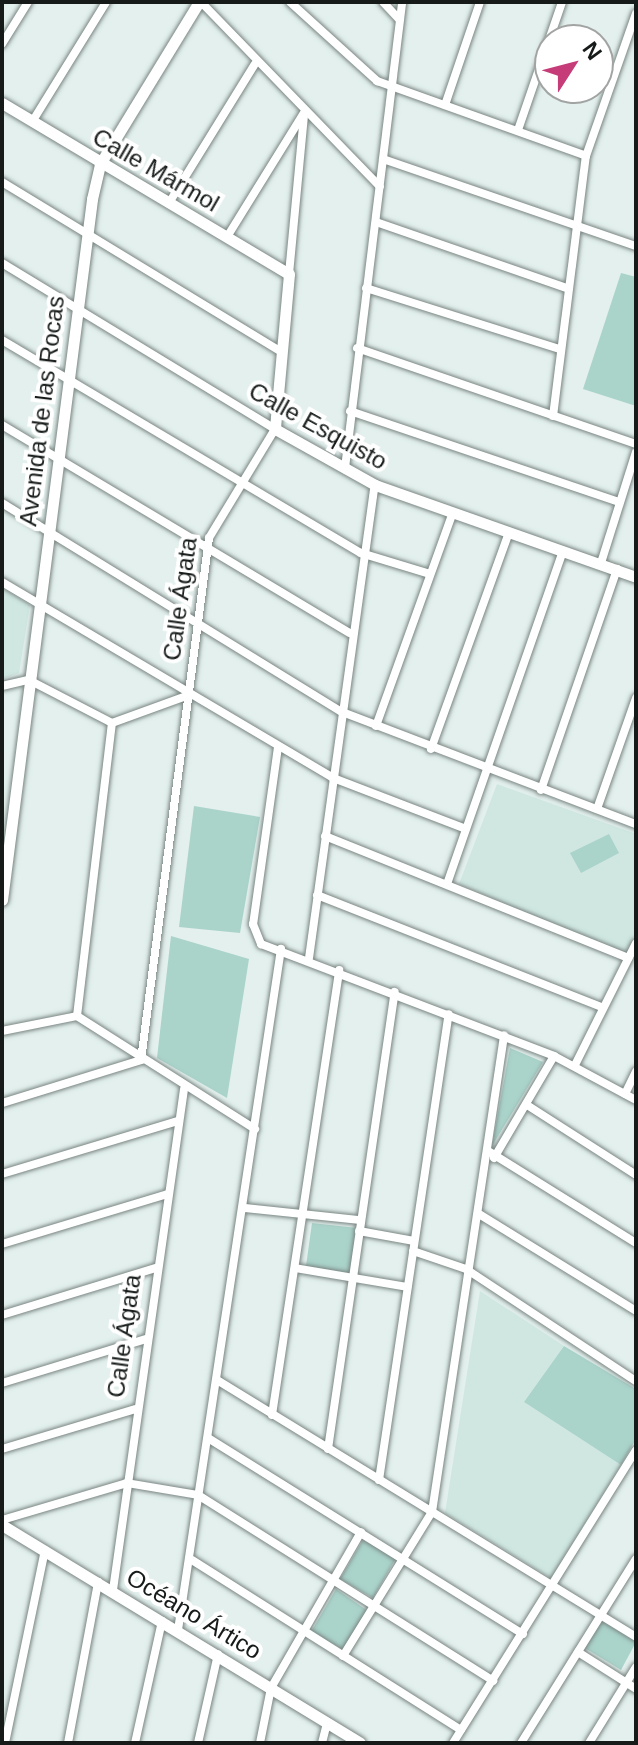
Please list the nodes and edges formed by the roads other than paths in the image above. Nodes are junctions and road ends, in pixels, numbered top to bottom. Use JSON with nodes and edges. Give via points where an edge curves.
{"nodes":[{"id":1,"x":28,"y":2,"type":"edge"},
{"id":2,"x":106,"y":2,"type":"edge"},
{"id":3,"x":200,"y":2,"type":"edge"},
{"id":4,"x":290,"y":2,"type":"edge"},
{"id":5,"x":383,"y":2,"type":"edge"},
{"id":6,"x":402,"y":2,"type":"edge"},
{"id":7,"x":480,"y":2,"type":"edge"},
{"id":8,"x":562,"y":2,"type":"edge"},
{"id":9,"x":636,"y":13,"type":"edge"},
{"id":10,"x":399,"y":19,"type":"junction"},
{"id":11,"x":2,"y":44,"type":"edge"},
{"id":12,"x":255,"y":64,"type":"junction"},
{"id":13,"x":390,"y":86,"type":"junction"},
{"id":14,"x":2,"y":103,"type":"edge"},
{"id":15,"x":445,"y":105,"type":"junction"},
{"id":16,"x":304,"y":113,"type":"junction"},
{"id":17,"x":32,"y":122,"type":"junction"},
{"id":18,"x":518,"y":130,"type":"junction"},
{"id":19,"x":586,"y":156,"type":"junction"},
{"id":20,"x":383,"y":159,"type":"junction"},
{"id":21,"x":100,"y":164,"type":"junction"},
{"id":22,"x":2,"y":182,"type":"edge"},
{"id":23,"x":380,"y":187,"type":"junction"},
{"id":24,"x":169,"y":203,"type":"junction"},
{"id":25,"x":376,"y":222,"type":"junction"},
{"id":26,"x":577,"y":227,"type":"junction"},
{"id":27,"x":86,"y":234,"type":"junction"},
{"id":28,"x":227,"y":237,"type":"junction"},
{"id":29,"x":636,"y":246,"type":"edge"},
{"id":30,"x":2,"y":263,"type":"edge"},
{"id":31,"x":289,"y":274,"type":"junction"},
{"id":32,"x":366,"y":288,"type":"junction"},
{"id":33,"x":567,"y":288,"type":"junction"},
{"id":34,"x":78,"y":311,"type":"junction"},
{"id":35,"x":2,"y":340,"type":"edge"},
{"id":36,"x":357,"y":348,"type":"junction"},
{"id":37,"x":559,"y":349,"type":"junction"},
{"id":38,"x":280,"y":351,"type":"junction"},
{"id":39,"x":69,"y":382,"type":"junction"},
{"id":40,"x":350,"y":411,"type":"junction"},
{"id":41,"x":553,"y":416,"type":"junction"},
{"id":42,"x":2,"y":425,"type":"edge"},
{"id":43,"x":275,"y":429,"type":"junction"},
{"id":44,"x":636,"y":444,"type":"edge"},
{"id":45,"x":636,"y":452,"type":"edge"},
{"id":46,"x":58,"y":458,"type":"junction"},
{"id":47,"x":345,"y":468,"type":"junction"},
{"id":48,"x":375,"y":485,"type":"junction"},
{"id":49,"x":240,"y":486,"type":"junction"},
{"id":50,"x":619,"y":502,"type":"junction"},
{"id":51,"x":2,"y":503,"type":"edge"},
{"id":52,"x":453,"y":512,"type":"junction"},
{"id":53,"x":49,"y":531,"type":"junction"},
{"id":54,"x":509,"y":532,"type":"junction"},
{"id":55,"x":208,"y":549,"type":"junction"},
{"id":56,"x":563,"y":551,"type":"junction"},
{"id":57,"x":361,"y":553,"type":"junction"},
{"id":58,"x":601,"y":563,"type":"junction"},
{"id":59,"x":617,"y":569,"type":"junction"},
{"id":60,"x":430,"y":574,"type":"junction"},
{"id":61,"x":636,"y":577,"type":"edge"},
{"id":62,"x":2,"y":582,"type":"edge"},
{"id":63,"x":37,"y":603,"type":"junction"},
{"id":64,"x":200,"y":624,"type":"junction"},
{"id":65,"x":349,"y":633,"type":"junction"},
{"id":66,"x":29,"y":680,"type":"junction"},
{"id":67,"x":2,"y":686,"type":"edge"},
{"id":68,"x":189,"y":695,"type":"junction"},
{"id":69,"x":636,"y":698,"type":"edge"},
{"id":70,"x":342,"y":712,"type":"junction"},
{"id":71,"x":112,"y":723,"type":"junction"},
{"id":72,"x":376,"y":726,"type":"junction"},
{"id":73,"x":278,"y":747,"type":"junction"},
{"id":74,"x":431,"y":749,"type":"junction"},
{"id":75,"x":486,"y":770,"type":"junction"},
{"id":76,"x":333,"y":778,"type":"junction"},
{"id":77,"x":541,"y":790,"type":"junction"},
{"id":78,"x":597,"y":809,"type":"junction"},
{"id":79,"x":636,"y":824,"type":"edge"},
{"id":80,"x":466,"y":829,"type":"junction"},
{"id":81,"x":325,"y":836,"type":"junction"},
{"id":82,"x":447,"y":884,"type":"junction"},
{"id":83,"x":317,"y":895,"type":"junction"},
{"id":84,"x":2,"y":900,"type":"edge"},
{"id":85,"x":636,"y":943,"type":"edge"},
{"id":86,"x":281,"y":949,"type":"junction"},
{"id":87,"x":309,"y":958,"type":"junction"},
{"id":88,"x":628,"y":958,"type":"junction"},
{"id":89,"x":339,"y":970,"type":"junction"},
{"id":90,"x":395,"y":992,"type":"junction"},
{"id":91,"x":602,"y":1007,"type":"junction"},
{"id":92,"x":449,"y":1014,"type":"junction"},
{"id":93,"x":77,"y":1016,"type":"junction"},
{"id":94,"x":2,"y":1031,"type":"edge"},
{"id":95,"x":504,"y":1035,"type":"junction"},
{"id":96,"x":554,"y":1056,"type":"junction"},
{"id":97,"x":141,"y":1060,"type":"junction"},
{"id":98,"x":575,"y":1065,"type":"junction"},
{"id":99,"x":636,"y":1071,"type":"edge"},
{"id":100,"x":184,"y":1089,"type":"junction"},
{"id":101,"x":625,"y":1094,"type":"junction"},
{"id":102,"x":636,"y":1100,"type":"edge"},
{"id":103,"x":2,"y":1103,"type":"edge"},
{"id":104,"x":527,"y":1105,"type":"junction"},
{"id":105,"x":178,"y":1121,"type":"junction"},
{"id":106,"x":255,"y":1129,"type":"junction"},
{"id":107,"x":492,"y":1153,"type":"junction"},
{"id":108,"x":2,"y":1174,"type":"edge"},
{"id":109,"x":636,"y":1175,"type":"edge"},
{"id":110,"x":168,"y":1194,"type":"junction"},
{"id":111,"x":245,"y":1208,"type":"junction"},
{"id":112,"x":479,"y":1214,"type":"junction"},
{"id":113,"x":302,"y":1215,"type":"junction"},
{"id":114,"x":360,"y":1220,"type":"junction"},
{"id":115,"x":359,"y":1231,"type":"junction"},
{"id":116,"x":414,"y":1241,"type":"junction"},
{"id":117,"x":636,"y":1243,"type":"edge"},
{"id":118,"x":2,"y":1244,"type":"edge"},
{"id":119,"x":413,"y":1251,"type":"junction"},
{"id":120,"x":156,"y":1268,"type":"junction"},
{"id":121,"x":295,"y":1268,"type":"junction"},
{"id":122,"x":466,"y":1269,"type":"junction"},
{"id":123,"x":352,"y":1277,"type":"junction"},
{"id":124,"x":407,"y":1287,"type":"junction"},
{"id":125,"x":636,"y":1311,"type":"edge"},
{"id":126,"x":2,"y":1315,"type":"edge"},
{"id":127,"x":146,"y":1339,"type":"junction"},
{"id":128,"x":217,"y":1380,"type":"junction"},
{"id":129,"x":636,"y":1381,"type":"edge"},
{"id":130,"x":2,"y":1383,"type":"edge"},
{"id":131,"x":135,"y":1409,"type":"junction"},
{"id":132,"x":272,"y":1415,"type":"junction"},
{"id":133,"x":208,"y":1438,"type":"junction"},
{"id":134,"x":2,"y":1449,"type":"edge"},
{"id":135,"x":328,"y":1449,"type":"junction"},
{"id":136,"x":636,"y":1450,"type":"edge"},
{"id":137,"x":379,"y":1480,"type":"junction"},
{"id":138,"x":127,"y":1483,"type":"junction"},
{"id":139,"x":198,"y":1495,"type":"junction"},
{"id":140,"x":432,"y":1512,"type":"junction"},
{"id":141,"x":2,"y":1522,"type":"edge"},
{"id":142,"x":361,"y":1532,"type":"junction"},
{"id":143,"x":45,"y":1550,"type":"junction"},
{"id":144,"x":404,"y":1559,"type":"junction"},
{"id":145,"x":636,"y":1559,"type":"edge"},
{"id":146,"x":192,"y":1560,"type":"junction"},
{"id":147,"x":98,"y":1582,"type":"junction"},
{"id":148,"x":333,"y":1582,"type":"junction"},
{"id":149,"x":552,"y":1585,"type":"junction"},
{"id":150,"x":113,"y":1590,"type":"junction"},
{"id":151,"x":372,"y":1605,"type":"junction"},
{"id":152,"x":601,"y":1615,"type":"junction"},
{"id":153,"x":162,"y":1621,"type":"junction"},
{"id":154,"x":178,"y":1630,"type":"junction"},
{"id":155,"x":304,"y":1631,"type":"junction"},
{"id":156,"x":523,"y":1634,"type":"junction"},
{"id":157,"x":636,"y":1637,"type":"edge"},
{"id":158,"x":578,"y":1652,"type":"junction"},
{"id":159,"x":218,"y":1654,"type":"junction"},
{"id":160,"x":343,"y":1656,"type":"junction"},
{"id":161,"x":636,"y":1667,"type":"edge"},
{"id":162,"x":493,"y":1681,"type":"junction"},
{"id":163,"x":626,"y":1683,"type":"junction"},
{"id":164,"x":271,"y":1688,"type":"junction"},
{"id":165,"x":636,"y":1689,"type":"edge"},
{"id":166,"x":327,"y":1723,"type":"junction"},
{"id":167,"x":461,"y":1730,"type":"junction"},
{"id":168,"x":5,"y":1743,"type":"edge"},
{"id":169,"x":68,"y":1743,"type":"edge"},
{"id":170,"x":135,"y":1743,"type":"edge"},
{"id":171,"x":198,"y":1743,"type":"edge"},
{"id":172,"x":260,"y":1743,"type":"edge"},
{"id":173,"x":322,"y":1743,"type":"edge"},
{"id":174,"x":360,"y":1743,"type":"edge"},
{"id":175,"x":453,"y":1743,"type":"edge"},
{"id":176,"x":521,"y":1743,"type":"edge"},
{"id":177,"x":589,"y":1743,"type":"edge"}],
"edges":[{"from":1,"to":11,"type":"street"},
{"from":2,"to":17,"type":"street"},
{"from":3,"to":12,"type":"street"},
{"from":3,"to":21,"type":"street","name":"Avenida de las Rocas"},
{"from":4,"to":13,"type":"street","via":[[363,74]]},
{"from":5,"to":10,"type":"street"},
{"from":6,"to":10,"type":"street"},
{"from":7,"to":15,"type":"street"},
{"from":8,"to":18,"type":"street"},
{"from":9,"to":19,"type":"street"},
{"from":10,"to":13,"type":"street"},
{"from":12,"to":16,"type":"street"},
{"from":12,"to":24,"type":"street"},
{"from":13,"to":15,"type":"street"},
{"from":13,"to":20,"type":"street"},
{"from":14,"to":17,"type":"street","name":"Calle Mármol"},
{"from":15,"to":18,"type":"street"},
{"from":16,"to":23,"type":"street"},
{"from":16,"to":28,"type":"street"},
{"from":16,"to":31,"type":"street","name":"Calle Ágata"},
{"from":17,"to":21,"type":"street","name":"Calle Mármol"},
{"from":18,"to":19,"type":"street"},
{"from":19,"to":26,"type":"street"},
{"from":20,"to":23,"type":"street"},
{"from":20,"to":26,"type":"street"},
{"from":21,"to":24,"type":"street","name":"Calle Mármol"},
{"from":21,"to":27,"type":"street","name":"Avenida de las Rocas"},
{"from":22,"to":27,"type":"street"},
{"from":23,"to":25,"type":"street"},
{"from":24,"to":28,"type":"street","name":"Calle Mármol"},
{"from":25,"to":32,"type":"street"},
{"from":25,"to":33,"type":"street"},
{"from":26,"to":29,"type":"street"},
{"from":26,"to":33,"type":"street"},
{"from":27,"to":34,"type":"street","name":"Avenida de las Rocas"},
{"from":27,"to":38,"type":"street"},
{"from":28,"to":31,"type":"street","name":"Calle Mármol"},
{"from":30,"to":34,"type":"street","name":"Calle Esquisto"},
{"from":31,"to":38,"type":"street","name":"Calle Ágata"},
{"from":32,"to":36,"type":"street"},
{"from":32,"to":37,"type":"street"},
{"from":33,"to":37,"type":"street"},
{"from":34,"to":39,"type":"street","name":"Avenida de las Rocas"},
{"from":34,"to":43,"type":"street","name":"Calle Esquisto"},
{"from":35,"to":39,"type":"street"},
{"from":36,"to":40,"type":"street"},
{"from":36,"to":41,"type":"street"},
{"from":37,"to":41,"type":"street"},
{"from":38,"to":43,"type":"street","name":"Calle Ágata"},
{"from":39,"to":46,"type":"street","name":"Avenida de las Rocas"},
{"from":39,"to":49,"type":"street"},
{"from":40,"to":47,"type":"street"},
{"from":40,"to":50,"type":"street"},
{"from":41,"to":44,"type":"street"},
{"from":42,"to":46,"type":"street"},
{"from":43,"to":47,"type":"street","name":"Calle Esquisto"},
{"from":43,"to":49,"type":"street","name":"Calle Ágata"},
{"from":45,"to":50,"type":"street"},
{"from":46,"to":53,"type":"street","name":"Avenida de las Rocas"},
{"from":46,"to":55,"type":"street"},
{"from":47,"to":48,"type":"street","name":"Calle Esquisto"},
{"from":48,"to":52,"type":"street","name":"Calle Esquisto"},
{"from":48,"to":57,"type":"street"},
{"from":49,"to":55,"type":"street","name":"Calle Ágata"},
{"from":49,"to":57,"type":"street"},
{"from":50,"to":58,"type":"street"},
{"from":51,"to":53,"type":"street"},
{"from":52,"to":54,"type":"street","name":"Calle Esquisto"},
{"from":52,"to":60,"type":"street"},
{"from":53,"to":63,"type":"street","name":"Avenida de las Rocas"},
{"from":53,"to":64,"type":"street"},
{"from":54,"to":56,"type":"street","name":"Calle Esquisto"},
{"from":54,"to":74,"type":"street"},
{"from":55,"to":64,"type":"street","name":"Calle Ágata"},
{"from":55,"to":65,"type":"street"},
{"from":56,"to":58,"type":"street","name":"Calle Esquisto"},
{"from":56,"to":75,"type":"street"},
{"from":57,"to":60,"type":"street"},
{"from":57,"to":65,"type":"street"},
{"from":58,"to":59,"type":"street","name":"Calle Esquisto"},
{"from":59,"to":61,"type":"street","name":"Calle Esquisto"},
{"from":59,"to":77,"type":"street"},
{"from":60,"to":72,"type":"street"},
{"from":62,"to":63,"type":"street"},
{"from":63,"to":66,"type":"street","name":"Avenida de las Rocas"},
{"from":63,"to":68,"type":"street"},
{"from":64,"to":68,"type":"street","name":"Calle Ágata"},
{"from":64,"to":70,"type":"street"},
{"from":65,"to":70,"type":"street"},
{"from":66,"to":67,"type":"street"},
{"from":66,"to":71,"type":"street"},
{"from":66,"to":84,"type":"street","name":"Avenida de las Rocas"},
{"from":68,"to":71,"type":"street"},
{"from":68,"to":73,"type":"street"},
{"from":68,"to":97,"type":"street","name":"Calle Ágata"},
{"from":69,"to":78,"type":"street"},
{"from":70,"to":72,"type":"street"},
{"from":70,"to":76,"type":"street"},
{"from":71,"to":93,"type":"street"},
{"from":72,"to":74,"type":"street"},
{"from":73,"to":76,"type":"street"},
{"from":73,"to":86,"type":"street","via":[[254,934]]},
{"from":74,"to":75,"type":"street"},
{"from":75,"to":77,"type":"street"},
{"from":75,"to":80,"type":"street"},
{"from":76,"to":80,"type":"street"},
{"from":76,"to":81,"type":"street"},
{"from":77,"to":78,"type":"street"},
{"from":78,"to":79,"type":"street"},
{"from":80,"to":82,"type":"street"},
{"from":81,"to":82,"type":"street"},
{"from":81,"to":83,"type":"street"},
{"from":82,"to":88,"type":"street"},
{"from":83,"to":87,"type":"street"},
{"from":83,"to":91,"type":"street"},
{"from":85,"to":88,"type":"street"},
{"from":86,"to":87,"type":"street"},
{"from":86,"to":106,"type":"street"},
{"from":87,"to":89,"type":"street"},
{"from":88,"to":91,"type":"street"},
{"from":89,"to":90,"type":"street"},
{"from":89,"to":113,"type":"street"},
{"from":90,"to":92,"type":"street"},
{"from":90,"to":114,"type":"street"},
{"from":91,"to":98,"type":"street"},
{"from":92,"to":95,"type":"street"},
{"from":92,"to":116,"type":"street"},
{"from":93,"to":94,"type":"street"},
{"from":93,"to":97,"type":"street"},
{"from":95,"to":96,"type":"street"},
{"from":95,"to":107,"type":"street"},
{"from":96,"to":98,"type":"street"},
{"from":96,"to":104,"type":"street"},
{"from":97,"to":100,"type":"street"},
{"from":97,"to":103,"type":"street"},
{"from":98,"to":101,"type":"street"},
{"from":99,"to":101,"type":"street"},
{"from":100,"to":105,"type":"street","name":"Calle Ágata"},
{"from":100,"to":106,"type":"street"},
{"from":101,"to":102,"type":"street"},
{"from":104,"to":107,"type":"street"},
{"from":104,"to":109,"type":"street"},
{"from":105,"to":108,"type":"street"},
{"from":105,"to":110,"type":"street","name":"Calle Ágata"},
{"from":106,"to":111,"type":"street"},
{"from":107,"to":112,"type":"street"},
{"from":107,"to":117,"type":"street"},
{"from":110,"to":118,"type":"street"},
{"from":110,"to":120,"type":"street","name":"Calle Ágata"},
{"from":111,"to":113,"type":"street"},
{"from":111,"to":128,"type":"street"},
{"from":112,"to":122,"type":"street"},
{"from":112,"to":125,"type":"street"},
{"from":113,"to":114,"type":"street"},
{"from":113,"to":121,"type":"street"},
{"from":114,"to":115,"type":"street"},
{"from":115,"to":116,"type":"street"},
{"from":115,"to":123,"type":"street"},
{"from":116,"to":119,"type":"street"},
{"from":119,"to":122,"type":"street"},
{"from":119,"to":124,"type":"street"},
{"from":120,"to":126,"type":"street"},
{"from":120,"to":127,"type":"street","name":"Calle Ágata"},
{"from":121,"to":123,"type":"street"},
{"from":121,"to":132,"type":"street"},
{"from":122,"to":129,"type":"street"},
{"from":122,"to":140,"type":"street"},
{"from":123,"to":124,"type":"street"},
{"from":123,"to":135,"type":"street"},
{"from":124,"to":137,"type":"street"},
{"from":127,"to":130,"type":"street"},
{"from":127,"to":131,"type":"street","name":"Calle Ágata"},
{"from":128,"to":132,"type":"street"},
{"from":128,"to":133,"type":"street"},
{"from":131,"to":134,"type":"street"},
{"from":131,"to":138,"type":"street","name":"Calle Ágata"},
{"from":132,"to":135,"type":"street"},
{"from":133,"to":139,"type":"street"},
{"from":133,"to":142,"type":"street"},
{"from":135,"to":137,"type":"street"},
{"from":136,"to":149,"type":"street"},
{"from":137,"to":140,"type":"street"},
{"from":138,"to":139,"type":"street"},
{"from":138,"to":141,"type":"street"},
{"from":138,"to":150,"type":"street","name":"Calle Ágata"},
{"from":139,"to":146,"type":"street"},
{"from":139,"to":148,"type":"street"},
{"from":140,"to":144,"type":"street"},
{"from":140,"to":149,"type":"street"},
{"from":141,"to":143,"type":"street","name":"Océano Ártico"},
{"from":142,"to":144,"type":"street"},
{"from":142,"to":148,"type":"street"},
{"from":143,"to":147,"type":"street","name":"Océano Ártico"},
{"from":143,"to":168,"type":"street"},
{"from":144,"to":151,"type":"street"},
{"from":144,"to":156,"type":"street"},
{"from":145,"to":152,"type":"street"},
{"from":146,"to":154,"type":"street"},
{"from":146,"to":155,"type":"street"},
{"from":147,"to":150,"type":"street","name":"Océano Ártico"},
{"from":147,"to":169,"type":"street"},
{"from":148,"to":151,"type":"street"},
{"from":148,"to":155,"type":"street"},
{"from":149,"to":152,"type":"street"},
{"from":149,"to":156,"type":"street"},
{"from":150,"to":153,"type":"street","name":"Océano Ártico"},
{"from":151,"to":160,"type":"street"},
{"from":151,"to":162,"type":"street"},
{"from":152,"to":157,"type":"street"},
{"from":152,"to":158,"type":"street"},
{"from":153,"to":154,"type":"street","name":"Océano Ártico"},
{"from":153,"to":170,"type":"street"},
{"from":154,"to":159,"type":"street","name":"Océano Ártico"},
{"from":155,"to":160,"type":"street"},
{"from":155,"to":164,"type":"street"},
{"from":156,"to":162,"type":"street"},
{"from":158,"to":163,"type":"street"},
{"from":158,"to":176,"type":"street"},
{"from":159,"to":164,"type":"street","name":"Océano Ártico"},
{"from":159,"to":171,"type":"street"},
{"from":160,"to":167,"type":"street"},
{"from":161,"to":163,"type":"street"},
{"from":162,"to":167,"type":"street"},
{"from":163,"to":165,"type":"street"},
{"from":163,"to":177,"type":"street"},
{"from":164,"to":166,"type":"street","name":"Océano Ártico"},
{"from":164,"to":172,"type":"street"},
{"from":166,"to":173,"type":"street"},
{"from":166,"to":174,"type":"street","name":"Océano Ártico"},
{"from":167,"to":175,"type":"street"}]}
